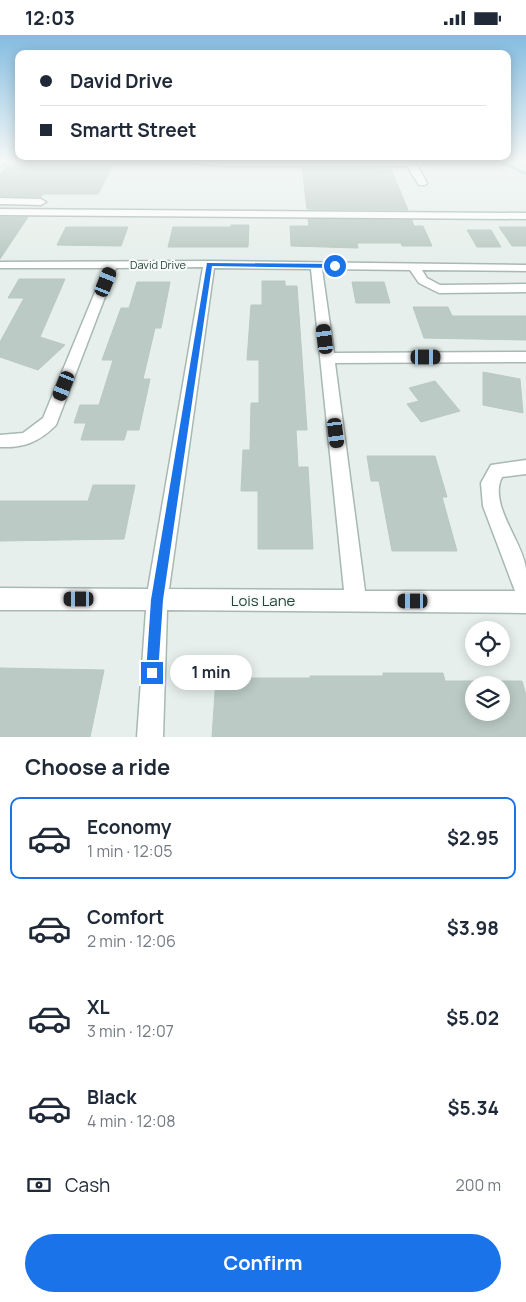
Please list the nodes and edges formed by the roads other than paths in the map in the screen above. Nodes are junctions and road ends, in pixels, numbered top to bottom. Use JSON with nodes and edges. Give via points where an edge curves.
{"nodes":[{"id":1,"x":0,"y":201,"type":"edge"},
{"id":2,"x":82,"y":203,"type":"dead end"},
{"id":3,"x":0,"y":212,"type":"edge"},
{"id":4,"x":526,"y":216,"type":"edge"},
{"id":5,"x":112,"y":264,"type":"junction"},
{"id":6,"x":209,"y":264,"type":"junction"},
{"id":7,"x":0,"y":265,"type":"edge"},
{"id":8,"x":316,"y":265,"type":"junction"},
{"id":9,"x":414,"y":266,"type":"junction"},
{"id":10,"x":526,"y":268,"type":"edge"},
{"id":11,"x":526,"y":288,"type":"edge"},
{"id":12,"x":526,"y":357,"type":"edge"},
{"id":13,"x":327,"y":358,"type":"junction"},
{"id":14,"x":0,"y":441,"type":"edge"},
{"id":15,"x":526,"y":467,"type":"edge"},
{"id":16,"x":526,"y":595,"type":"edge"},
{"id":17,"x":0,"y":599,"type":"edge"},
{"id":18,"x":157,"y":600,"type":"junction"},
{"id":19,"x":356,"y":601,"type":"junction"},
{"id":20,"x":526,"y":602,"type":"edge"},
{"id":21,"x":150,"y":737,"type":"edge"}],
"edges":[{"from":1,"to":2,"type":"street"},
{"from":3,"to":4,"type":"street"},
{"from":5,"to":6,"type":"street","name":"David Drive"},
{"from":5,"to":7,"type":"street","name":"David Drive"},
{"from":5,"to":14,"type":"street","via":[[50,421],[35,436]]},
{"from":6,"to":8,"type":"street","name":"David Drive"},
{"from":6,"to":18,"type":"street"},
{"from":8,"to":9,"type":"street","name":"David Drive"},
{"from":8,"to":13,"type":"street"},
{"from":9,"to":10,"type":"street","name":"David Drive"},
{"from":9,"to":11,"type":"street","via":[[425,284],[439,289]]},
{"from":12,"to":13,"type":"street"},
{"from":13,"to":19,"type":"street"},
{"from":15,"to":16,"type":"street","via":[[497,470],[490,483],[492,505]]},
{"from":17,"to":18,"type":"street","name":"Lois Lane"},
{"from":18,"to":19,"type":"street","name":"Lois Lane"},
{"from":18,"to":21,"type":"street"},
{"from":19,"to":20,"type":"street","name":"Lois Lane"}]}
